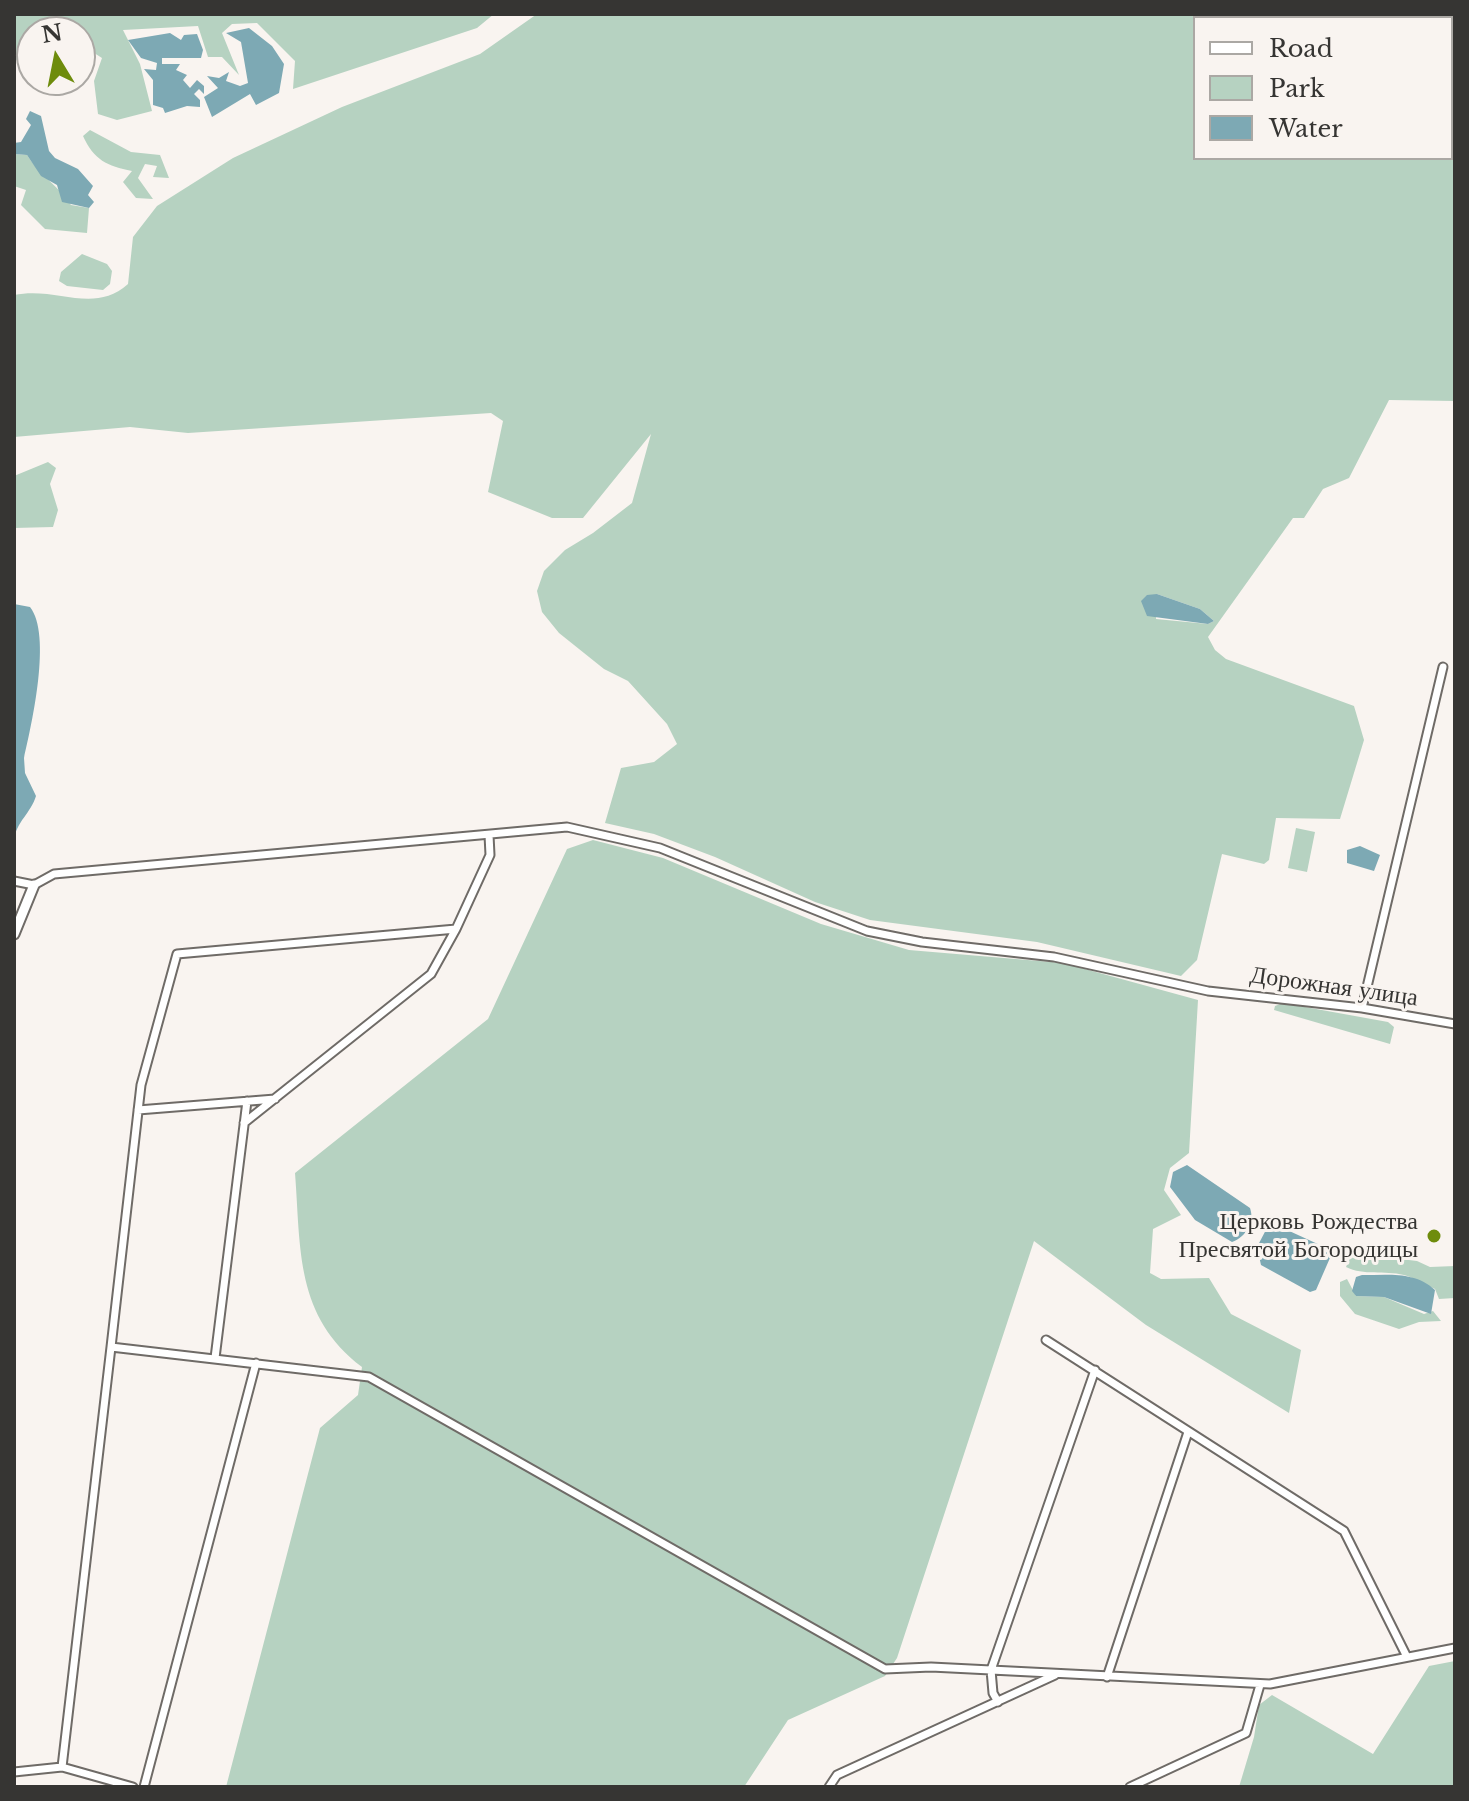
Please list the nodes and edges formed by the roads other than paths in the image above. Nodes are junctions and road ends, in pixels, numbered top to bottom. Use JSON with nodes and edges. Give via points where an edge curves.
{"nodes":[{"id":1,"x":1443,"y":667,"type":"dead end"},
{"id":2,"x":489,"y":835,"type":"junction"},
{"id":3,"x":14,"y":881,"type":"edge"},
{"id":4,"x":34,"y":885,"type":"junction"},
{"id":5,"x":456,"y":929,"type":"junction"},
{"id":6,"x":14,"y":934,"type":"edge"},
{"id":7,"x":1362,"y":1008,"type":"junction"},
{"id":8,"x":1455,"y":1024,"type":"edge"},
{"id":9,"x":275,"y":1099,"type":"junction"},
{"id":10,"x":247,"y":1101,"type":"junction"},
{"id":11,"x":138,"y":1110,"type":"junction"},
{"id":12,"x":244,"y":1123,"type":"junction"},
{"id":13,"x":1046,"y":1340,"type":"dead end"},
{"id":14,"x":111,"y":1347,"type":"junction"},
{"id":15,"x":215,"y":1358,"type":"junction"},
{"id":16,"x":256,"y":1363,"type":"junction"},
{"id":17,"x":1095,"y":1370,"type":"junction"},
{"id":18,"x":1188,"y":1432,"type":"junction"},
{"id":19,"x":1455,"y":1648,"type":"edge"},
{"id":20,"x":1407,"y":1657,"type":"junction"},
{"id":21,"x":991,"y":1670,"type":"junction"},
{"id":22,"x":1057,"y":1673,"type":"junction"},
{"id":23,"x":1107,"y":1677,"type":"junction"},
{"id":24,"x":1260,"y":1685,"type":"junction"},
{"id":25,"x":998,"y":1702,"type":"junction"},
{"id":26,"x":62,"y":1767,"type":"junction"},
{"id":27,"x":14,"y":1772,"type":"edge"},
{"id":28,"x":133,"y":1787,"type":"edge"},
{"id":29,"x":144,"y":1787,"type":"edge"},
{"id":30,"x":829,"y":1787,"type":"edge"},
{"id":31,"x":1130,"y":1787,"type":"edge"}],
"edges":[{"from":1,"to":7,"type":"street"},
{"from":2,"to":4,"type":"street","name":"Дорожная улица","via":[[54,874]]},
{"from":2,"to":5,"type":"street","via":[[490,855]]},
{"from":2,"to":7,"type":"street","name":"Дорожная улица","via":[[544,828],[596,831],[714,867],[867,931],[1054,957],[1208,991]]},
{"from":3,"to":4,"type":"street"},
{"from":4,"to":6,"type":"street"},
{"from":5,"to":9,"type":"street","via":[[431,974]]},
{"from":5,"to":11,"type":"street","via":[[177,954]]},
{"from":7,"to":8,"type":"street","name":"Дорожная улица"},
{"from":9,"to":10,"type":"street"},
{"from":9,"to":12,"type":"street"},
{"from":10,"to":11,"type":"street"},
{"from":10,"to":12,"type":"street"},
{"from":11,"to":14,"type":"street"},
{"from":12,"to":15,"type":"street"},
{"from":13,"to":17,"type":"street"},
{"from":14,"to":15,"type":"street"},
{"from":14,"to":26,"type":"street"},
{"from":15,"to":16,"type":"street"},
{"from":16,"to":21,"type":"street","via":[[376,1380],[885,1669]]},
{"from":16,"to":29,"type":"street"},
{"from":17,"to":18,"type":"street"},
{"from":17,"to":21,"type":"street"},
{"from":18,"to":20,"type":"street","via":[[1344,1531]]},
{"from":18,"to":23,"type":"street"},
{"from":19,"to":20,"type":"street"},
{"from":20,"to":24,"type":"street"},
{"from":21,"to":22,"type":"street"},
{"from":21,"to":25,"type":"street"},
{"from":22,"to":23,"type":"street"},
{"from":22,"to":25,"type":"street"},
{"from":23,"to":24,"type":"street"},
{"from":24,"to":31,"type":"street","via":[[1246,1733]]},
{"from":25,"to":30,"type":"street","via":[[837,1775]]},
{"from":26,"to":27,"type":"street"},
{"from":26,"to":28,"type":"street"}]}
